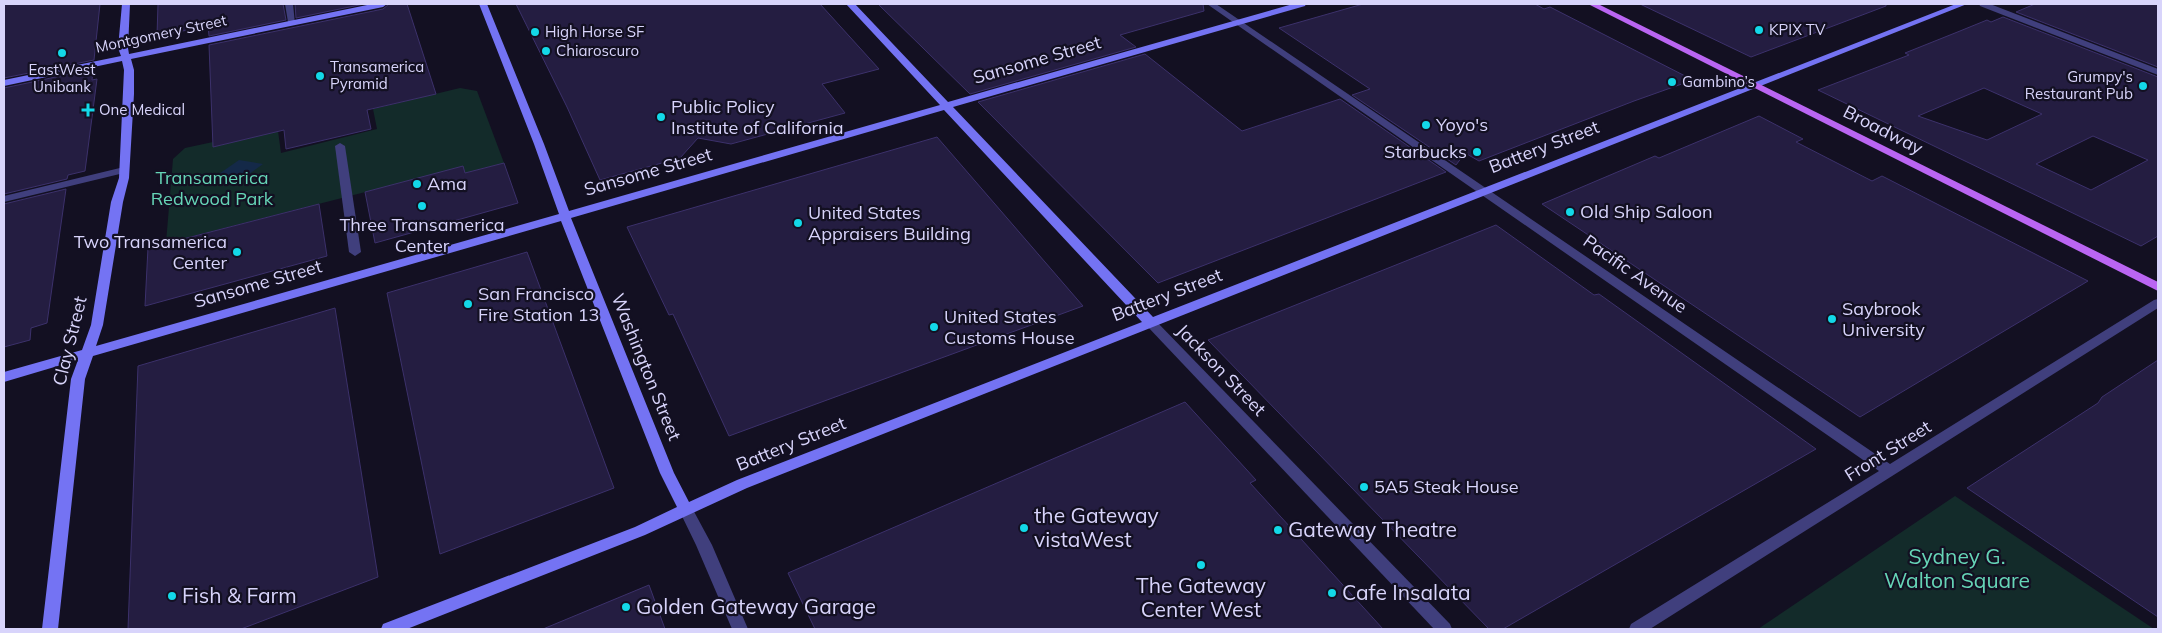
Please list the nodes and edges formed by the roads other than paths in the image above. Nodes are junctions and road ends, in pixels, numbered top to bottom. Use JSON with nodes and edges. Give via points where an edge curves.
{"nodes":[{"id":1,"x":126,"y":4,"type":"edge"},
{"id":2,"x":289,"y":4,"type":"edge"},
{"id":3,"x":383,"y":4,"type":"edge"},
{"id":4,"x":483,"y":4,"type":"edge"},
{"id":5,"x":850,"y":4,"type":"edge"},
{"id":6,"x":1211,"y":4,"type":"edge"},
{"id":7,"x":1302,"y":4,"type":"edge"},
{"id":8,"x":1592,"y":4,"type":"edge"},
{"id":9,"x":1963,"y":4,"type":"edge"},
{"id":10,"x":1983,"y":4,"type":"edge"},
{"id":11,"x":292,"y":22,"type":"junction"},
{"id":12,"x":1238,"y":22,"type":"junction"},
{"id":13,"x":126,"y":57,"type":"junction"},
{"id":14,"x":2158,"y":72,"type":"edge"},
{"id":15,"x":4,"y":83,"type":"edge"},
{"id":16,"x":1755,"y":85,"type":"junction"},
{"id":17,"x":946,"y":106,"type":"junction"},
{"id":18,"x":340,"y":146,"type":"dead end"},
{"id":19,"x":124,"y":170,"type":"junction"},
{"id":20,"x":1485,"y":191,"type":"junction"},
{"id":21,"x":4,"y":199,"type":"edge"},
{"id":22,"x":564,"y":215,"type":"junction"},
{"id":23,"x":355,"y":252,"type":"dead end"},
{"id":24,"x":2158,"y":287,"type":"edge"},
{"id":25,"x":2158,"y":304,"type":"edge"},
{"id":26,"x":1151,"y":323,"type":"junction"},
{"id":27,"x":87,"y":353,"type":"junction"},
{"id":28,"x":4,"y":377,"type":"edge"},
{"id":29,"x":1890,"y":471,"type":"junction"},
{"id":30,"x":686,"y":510,"type":"junction"},
{"id":31,"x":50,"y":629,"type":"edge"},
{"id":32,"x":389,"y":629,"type":"edge"},
{"id":33,"x":740,"y":629,"type":"edge"},
{"id":34,"x":1444,"y":629,"type":"edge"},
{"id":35,"x":1637,"y":629,"type":"edge"}],
"edges":[{"from":1,"to":13,"type":"street","name":"Clay Street","via":[[123,48]]},
{"from":2,"to":11,"type":"street"},
{"from":3,"to":11,"type":"street","name":"Montgomery Street"},
{"from":4,"to":22,"type":"street","name":"Washington Street"},
{"from":5,"to":17,"type":"street","name":"Jackson Street"},
{"from":6,"to":12,"type":"street","name":"Pacific Avenue"},
{"from":7,"to":12,"type":"street","name":"Sansome Street"},
{"from":8,"to":16,"type":"main road","name":"Broadway"},
{"from":9,"to":16,"type":"street","name":"Battery Street"},
{"from":10,"to":14,"type":"street"},
{"from":11,"to":13,"type":"street","name":"Montgomery Street"},
{"from":12,"to":17,"type":"street","name":"Sansome Street"},
{"from":12,"to":20,"type":"street","name":"Pacific Avenue"},
{"from":13,"to":15,"type":"street","name":"Montgomery Street"},
{"from":13,"to":19,"type":"street","name":"Clay Street","via":[[129,94]]},
{"from":16,"to":20,"type":"street","name":"Battery Street"},
{"from":16,"to":24,"type":"main road","name":"Broadway"},
{"from":17,"to":22,"type":"street","name":"Sansome Street"},
{"from":17,"to":26,"type":"street","name":"Jackson Street"},
{"from":18,"to":23,"type":"street"},
{"from":19,"to":21,"type":"street"},
{"from":19,"to":27,"type":"street","name":"Clay Street","via":[[97,325]]},
{"from":20,"to":26,"type":"street","name":"Battery Street"},
{"from":20,"to":29,"type":"street","name":"Pacific Avenue"},
{"from":22,"to":27,"type":"street","name":"Sansome Street"},
{"from":22,"to":30,"type":"street","name":"Washington Street"},
{"from":25,"to":29,"type":"street","name":"Front Street"},
{"from":26,"to":30,"type":"street","name":"Battery Street","via":[[742,484]]},
{"from":26,"to":34,"type":"street","name":"Jackson Street"},
{"from":27,"to":28,"type":"street","name":"Sansome Street"},
{"from":27,"to":31,"type":"street","name":"Clay Street","via":[[78,379]]},
{"from":29,"to":35,"type":"street","name":"Front Street"},
{"from":30,"to":32,"type":"street","name":"Battery Street"},
{"from":30,"to":33,"type":"street","name":"Washington Street"}]}
